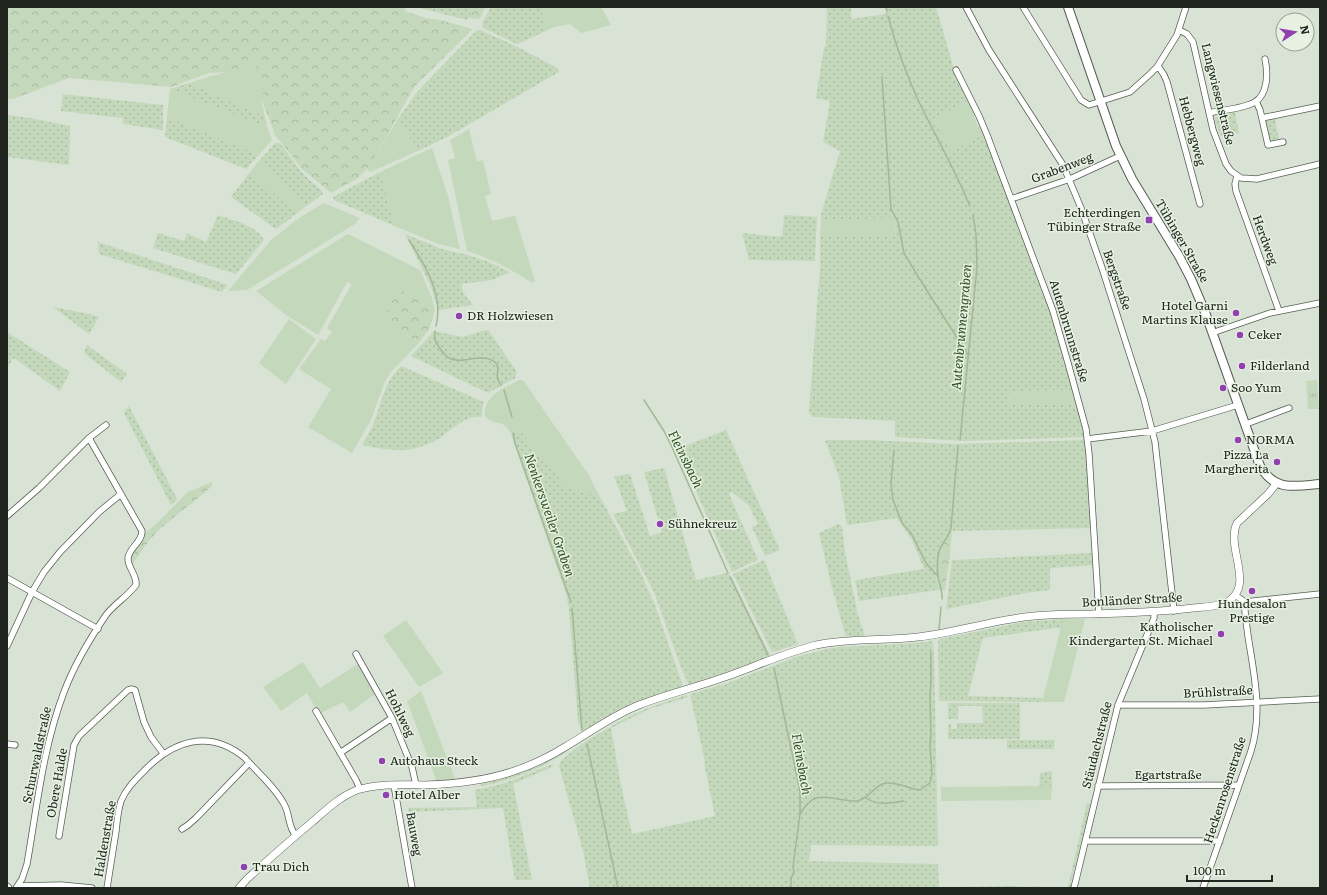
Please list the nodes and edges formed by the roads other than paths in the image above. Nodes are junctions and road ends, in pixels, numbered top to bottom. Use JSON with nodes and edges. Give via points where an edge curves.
{"nodes":[{"id":1,"x":966,"y":7,"type":"edge"},
{"id":2,"x":1023,"y":7,"type":"edge"},
{"id":3,"x":1068,"y":7,"type":"edge"},
{"id":4,"x":1186,"y":7,"type":"edge"},
{"id":5,"x":1179,"y":30,"type":"junction"},
{"id":6,"x":1265,"y":60,"type":"dead end"},
{"id":7,"x":1158,"y":66,"type":"junction"},
{"id":8,"x":956,"y":70,"type":"dead end"},
{"id":9,"x":1100,"y":101,"type":"junction"},
{"id":10,"x":1256,"y":102,"type":"junction"},
{"id":11,"x":1320,"y":106,"type":"edge"},
{"id":12,"x":1209,"y":113,"type":"junction"},
{"id":13,"x":1262,"y":118,"type":"junction"},
{"id":14,"x":1283,"y":142,"type":"dead end"},
{"id":15,"x":1120,"y":156,"type":"junction"},
{"id":16,"x":1320,"y":164,"type":"edge"},
{"id":17,"x":1237,"y":176,"type":"junction"},
{"id":18,"x":1070,"y":179,"type":"junction"},
{"id":19,"x":1011,"y":199,"type":"junction"},
{"id":20,"x":1200,"y":204,"type":"dead end"},
{"id":21,"x":1320,"y":303,"type":"edge"},
{"id":22,"x":1279,"y":311,"type":"junction"},
{"id":23,"x":1212,"y":333,"type":"junction"},
{"id":24,"x":1238,"y":405,"type":"junction"},
{"id":25,"x":1288,"y":408,"type":"dead end"},
{"id":26,"x":1246,"y":424,"type":"junction"},
{"id":27,"x":106,"y":425,"type":"dead end"},
{"id":28,"x":1152,"y":431,"type":"junction"},
{"id":29,"x":89,"y":438,"type":"junction"},
{"id":30,"x":1087,"y":438,"type":"junction"},
{"id":31,"x":1276,"y":484,"type":"junction"},
{"id":32,"x":1320,"y":484,"type":"edge"},
{"id":33,"x":120,"y":494,"type":"junction"},
{"id":34,"x":7,"y":516,"type":"edge"},
{"id":35,"x":7,"y":578,"type":"edge"},
{"id":36,"x":32,"y":592,"type":"junction"},
{"id":37,"x":1320,"y":594,"type":"edge"},
{"id":38,"x":1235,"y":595,"type":"junction"},
{"id":39,"x":1245,"y":602,"type":"junction"},
{"id":40,"x":1174,"y":611,"type":"junction"},
{"id":41,"x":1154,"y":612,"type":"junction"},
{"id":42,"x":1099,"y":614,"type":"junction"},
{"id":43,"x":98,"y":629,"type":"junction"},
{"id":44,"x":9,"y":639,"type":"edge"},
{"id":45,"x":7,"y":646,"type":"edge"},
{"id":46,"x":356,"y":654,"type":"dead end"},
{"id":47,"x":1320,"y":699,"type":"edge"},
{"id":48,"x":1257,"y":701,"type":"junction"},
{"id":49,"x":1118,"y":705,"type":"junction"},
{"id":50,"x":316,"y":712,"type":"dead end"},
{"id":51,"x":392,"y":718,"type":"junction"},
{"id":52,"x":7,"y":744,"type":"edge"},
{"id":53,"x":15,"y":745,"type":"dead end"},
{"id":54,"x":163,"y":754,"type":"junction"},
{"id":55,"x":340,"y":754,"type":"junction"},
{"id":56,"x":249,"y":763,"type":"junction"},
{"id":57,"x":394,"y":785,"type":"junction"},
{"id":58,"x":416,"y":785,"type":"junction"},
{"id":59,"x":1238,"y":785,"type":"junction"},
{"id":60,"x":1098,"y":786,"type":"junction"},
{"id":61,"x":360,"y":789,"type":"junction"},
{"id":62,"x":182,"y":828,"type":"dead end"},
{"id":63,"x":59,"y":836,"type":"dead end"},
{"id":64,"x":296,"y":836,"type":"junction"},
{"id":65,"x":1086,"y":841,"type":"junction"},
{"id":66,"x":1220,"y":841,"type":"junction"},
{"id":67,"x":17,"y":887,"type":"edge"},
{"id":68,"x":92,"y":888,"type":"edge"},
{"id":69,"x":108,"y":888,"type":"edge"},
{"id":70,"x":239,"y":888,"type":"edge"},
{"id":71,"x":412,"y":888,"type":"edge"},
{"id":72,"x":1074,"y":888,"type":"edge"},
{"id":73,"x":1203,"y":888,"type":"edge"}],
"edges":[{"from":1,"to":18,"type":"street","name":"Bergstraße","via":[[989,50]]},
{"from":2,"to":9,"type":"street","via":[[1081,100],[1089,105]]},
{"from":3,"to":9,"type":"main road","name":"Tübinger Straße"},
{"from":4,"to":5,"type":"street"},
{"from":5,"to":7,"type":"street"},
{"from":5,"to":12,"type":"street","name":"Langwiesenstraße","via":[[1194,42]]},
{"from":6,"to":10,"type":"street","via":[[1267,80]]},
{"from":7,"to":9,"type":"street","via":[[1130,92]]},
{"from":7,"to":20,"type":"street","name":"Hebbergweg","via":[[1167,82]]},
{"from":8,"to":19,"type":"street","name":"Autenbrunnstraße","via":[[979,116]]},
{"from":9,"to":15,"type":"main road","name":"Tübinger Straße"},
{"from":10,"to":12,"type":"street"},
{"from":10,"to":13,"type":"street"},
{"from":11,"to":13,"type":"street"},
{"from":12,"to":17,"type":"street","name":"Langwiesenstraße","via":[[1226,164]]},
{"from":13,"to":14,"type":"street","via":[[1268,145]]},
{"from":15,"to":18,"type":"street","name":"Grabenweg"},
{"from":15,"to":23,"type":"main road","name":"Tübinger Straße","via":[[1188,271]]},
{"from":16,"to":17,"type":"street","via":[[1257,179]]},
{"from":17,"to":22,"type":"street","name":"Herdweg","via":[[1236,191]]},
{"from":18,"to":19,"type":"street","name":"Grabenweg"},
{"from":18,"to":28,"type":"street","name":"Bergstraße","via":[[1107,282]]},
{"from":19,"to":30,"type":"street","name":"Autenbrunnstraße","via":[[1053,311]]},
{"from":21,"to":22,"type":"street"},
{"from":22,"to":23,"type":"street"},
{"from":23,"to":24,"type":"main road","name":"Tübinger Straße"},
{"from":24,"to":26,"type":"main road","name":"Tübinger Straße"},
{"from":24,"to":28,"type":"street"},
{"from":25,"to":26,"type":"street"},
{"from":26,"to":31,"type":"main road","name":"Tübinger Straße","via":[[1260,466]]},
{"from":27,"to":29,"type":"street"},
{"from":28,"to":30,"type":"street"},
{"from":28,"to":40,"type":"street","name":"Bergstraße"},
{"from":29,"to":33,"type":"street"},
{"from":29,"to":34,"type":"street"},
{"from":30,"to":42,"type":"street","name":"Autenbrunnstraße"},
{"from":31,"to":32,"type":"main road"},
{"from":31,"to":38,"type":"street","via":[[1235,528],[1234,541],[1240,577]]},
{"from":33,"to":36,"type":"street","via":[[60,552]]},
{"from":33,"to":43,"type":"street","name":"Schurwaldstraße","via":[[142,531],[128,558],[136,585],[110,610]]},
{"from":35,"to":36,"type":"street"},
{"from":36,"to":43,"type":"street"},
{"from":36,"to":44,"type":"street"},
{"from":37,"to":39,"type":"street"},
{"from":38,"to":39,"type":"street"},
{"from":38,"to":40,"type":"street","name":"Bonländer Straße","via":[[1221,604]]},
{"from":39,"to":48,"type":"street","name":"Heckenrosenstraße"},
{"from":40,"to":41,"type":"street","name":"Bonländer Straße"},
{"from":41,"to":42,"type":"street","name":"Bonländer Straße"},
{"from":41,"to":49,"type":"street","name":"Stäudachstraße","via":[[1154,618]]},
{"from":42,"to":58,"type":"street","name":"Bonländer Straße","via":[[1029,616],[899,639],[819,645],[636,706],[547,757],[509,773],[452,784]]},
{"from":43,"to":67,"type":"street","name":"Schurwaldstraße","via":[[68,682],[56,716],[47,749],[27,864]]},
{"from":44,"to":45,"type":"street"},
{"from":46,"to":51,"type":"street","name":"Hohlweg"},
{"from":47,"to":48,"type":"street","name":"Brühlstraße"},
{"from":48,"to":49,"type":"street","name":"Brühlstraße"},
{"from":48,"to":59,"type":"street","name":"Heckenrosenstraße","via":[[1254,739]]},
{"from":49,"to":60,"type":"street","name":"Stäudachstraße"},
{"from":50,"to":55,"type":"street"},
{"from":51,"to":55,"type":"street"},
{"from":51,"to":58,"type":"street","name":"Hohlweg","via":[[412,767]]},
{"from":52,"to":53,"type":"street"},
{"from":54,"to":56,"type":"street","name":"Haldenstraße","via":[[174,747],[201,741],[215,743],[238,752]]},
{"from":54,"to":63,"type":"street","name":"Obere Halde","via":[[144,722],[135,690],[128,690],[79,736],[74,745]]},
{"from":54,"to":69,"type":"street","name":"Haldenstraße","via":[[129,786],[123,797]]},
{"from":55,"to":61,"type":"street"},
{"from":56,"to":62,"type":"street","via":[[196,818]]},
{"from":56,"to":64,"type":"street","name":"Haldenstraße","via":[[280,798]]},
{"from":57,"to":58,"type":"street","name":"Bonländer Straße"},
{"from":57,"to":61,"type":"street","name":"Bonländer Straße"},
{"from":57,"to":71,"type":"street","name":"Bauweg"},
{"from":59,"to":60,"type":"street","name":"Egartstraße"},
{"from":59,"to":66,"type":"street","name":"Heckenrosenstraße"},
{"from":60,"to":65,"type":"street","name":"Stäudachstraße"},
{"from":61,"to":64,"type":"street","name":"Bonländer Straße","via":[[335,802]]},
{"from":64,"to":70,"type":"street","name":"Bonländer Straße"},
{"from":65,"to":66,"type":"street"},
{"from":65,"to":72,"type":"street","name":"Stäudachstraße"},
{"from":66,"to":73,"type":"street","name":"Heckenrosenstraße"},
{"from":67,"to":68,"type":"street","via":[[61,885]]}]}
